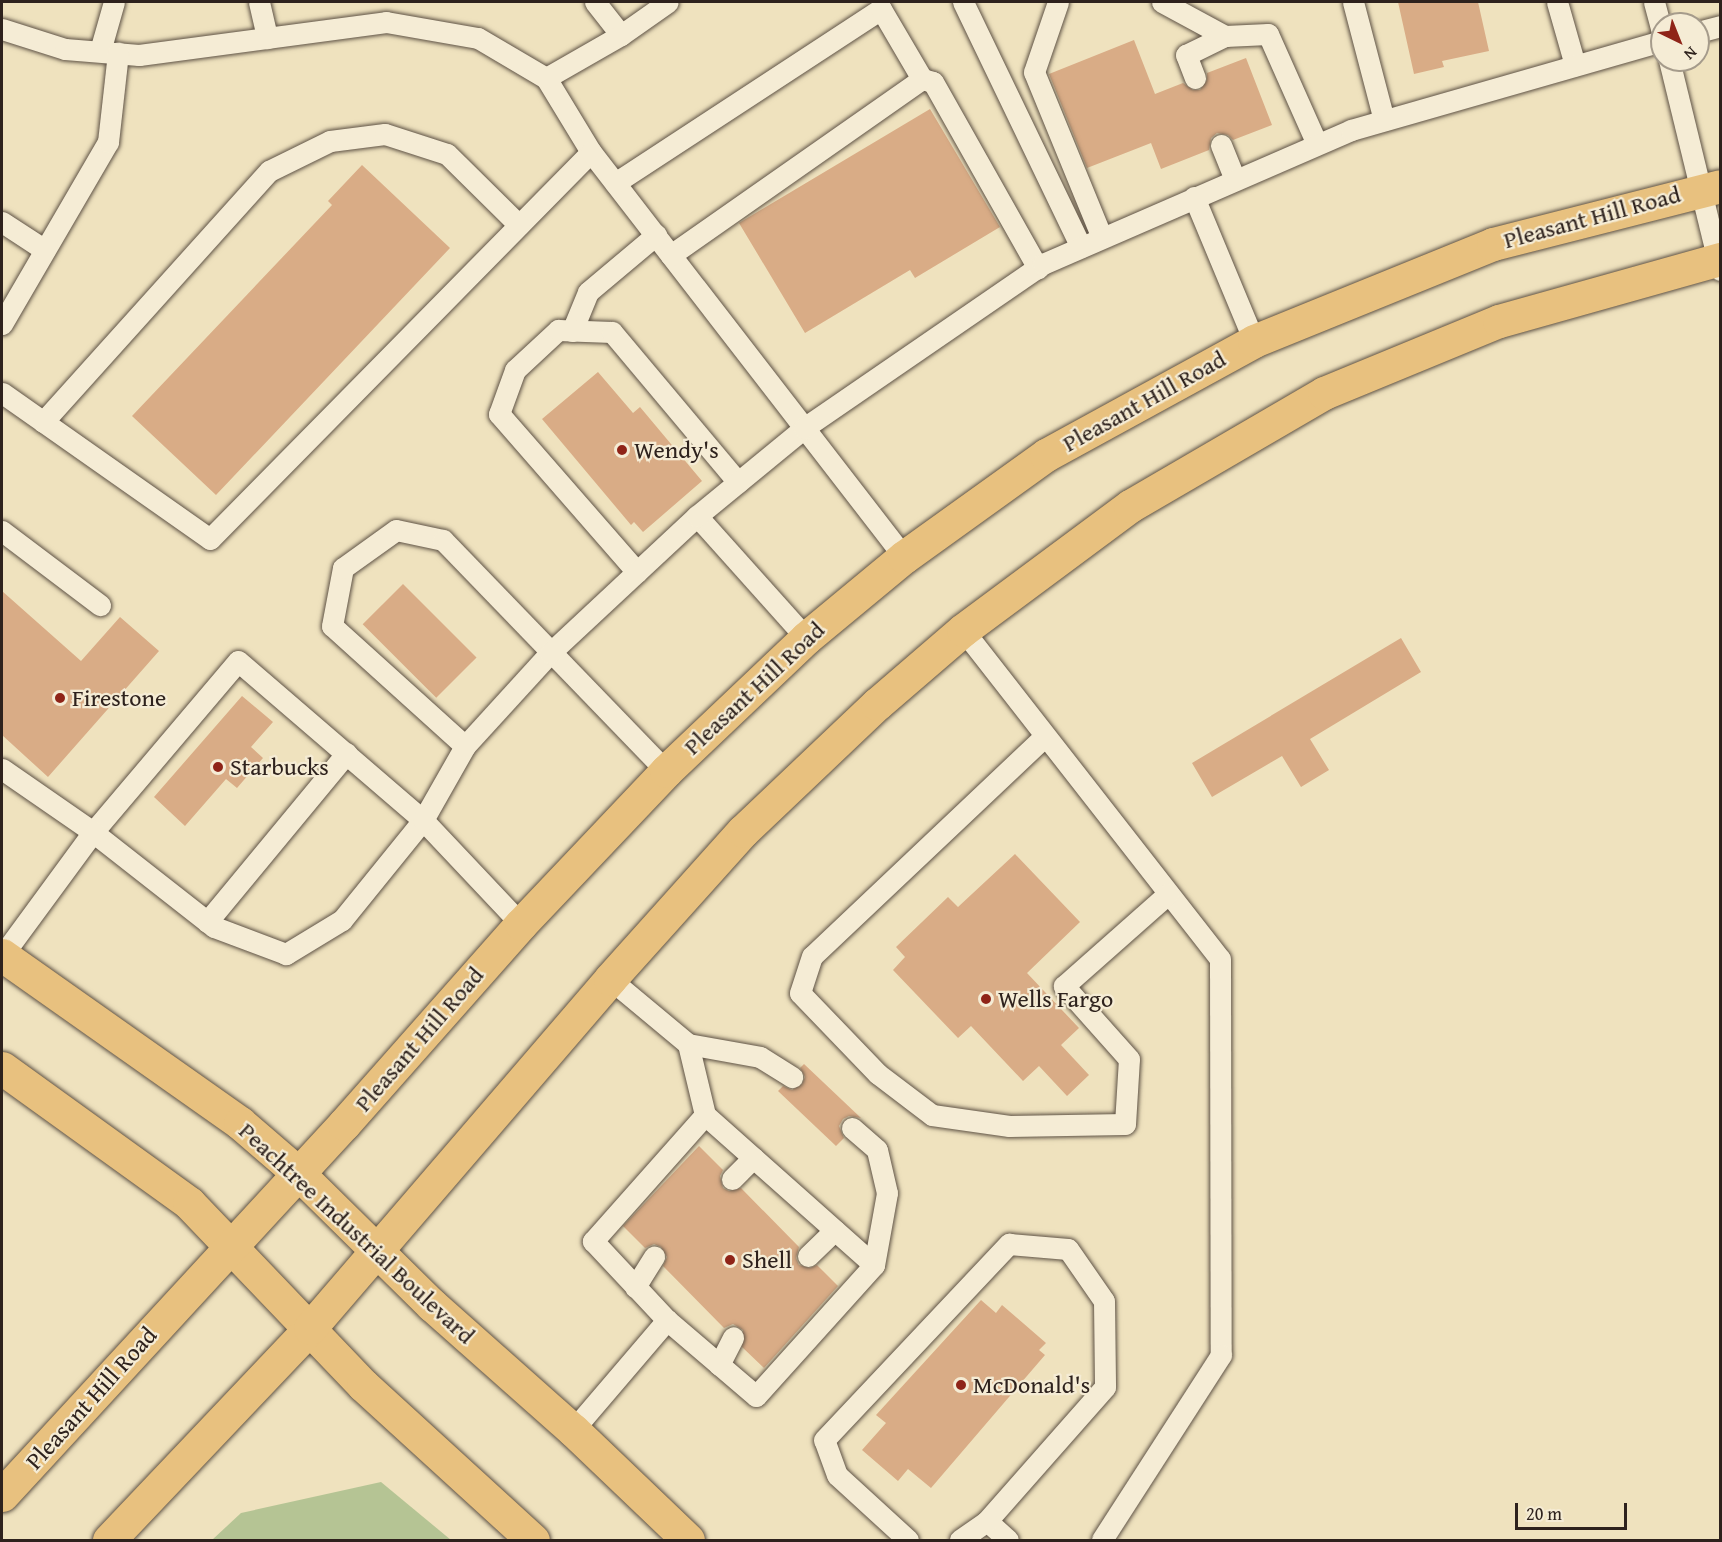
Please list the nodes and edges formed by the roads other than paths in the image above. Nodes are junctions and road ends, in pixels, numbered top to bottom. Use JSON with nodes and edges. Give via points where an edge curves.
{"nodes":[{"id":1,"x":114,"y":2,"type":"edge"},
{"id":2,"x":259,"y":2,"type":"edge"},
{"id":3,"x":596,"y":2,"type":"edge"},
{"id":4,"x":668,"y":2,"type":"edge"},
{"id":5,"x":963,"y":2,"type":"edge"},
{"id":6,"x":1058,"y":2,"type":"edge"},
{"id":7,"x":1162,"y":2,"type":"edge"},
{"id":8,"x":1353,"y":2,"type":"edge"},
{"id":9,"x":1557,"y":2,"type":"edge"},
{"id":10,"x":2,"y":29,"type":"edge"},
{"id":11,"x":621,"y":35,"type":"junction"},
{"id":12,"x":1225,"y":36,"type":"junction"},
{"id":13,"x":267,"y":38,"type":"junction"},
{"id":14,"x":1650,"y":44,"type":"edge"},
{"id":15,"x":109,"y":52,"type":"junction"},
{"id":16,"x":1575,"y":65,"type":"junction"},
{"id":17,"x":1673,"y":72,"type":"edge"},
{"id":18,"x":546,"y":78,"type":"junction"},
{"id":19,"x":1195,"y":78,"type":"dead end"},
{"id":20,"x":922,"y":79,"type":"junction"},
{"id":21,"x":1384,"y":120,"type":"junction"},
{"id":22,"x":1317,"y":144,"type":"junction"},
{"id":23,"x":1221,"y":145,"type":"dead end"},
{"id":24,"x":591,"y":152,"type":"junction"},
{"id":25,"x":1235,"y":179,"type":"junction"},
{"id":26,"x":615,"y":183,"type":"junction"},
{"id":27,"x":1710,"y":187,"type":"edge"},
{"id":28,"x":1194,"y":197,"type":"junction"},
{"id":29,"x":2,"y":222,"type":"edge"},
{"id":30,"x":519,"y":225,"type":"junction"},
{"id":31,"x":656,"y":235,"type":"junction"},
{"id":32,"x":1102,"y":238,"type":"junction"},
{"id":33,"x":1081,"y":247,"type":"junction"},
{"id":34,"x":45,"y":249,"type":"junction"},
{"id":35,"x":671,"y":255,"type":"junction"},
{"id":36,"x":1720,"y":264,"type":"edge"},
{"id":37,"x":1038,"y":268,"type":"junction"},
{"id":38,"x":2,"y":324,"type":"edge"},
{"id":39,"x":572,"y":331,"type":"junction"},
{"id":40,"x":1254,"y":341,"type":"junction"},
{"id":41,"x":2,"y":393,"type":"edge"},
{"id":42,"x":43,"y":422,"type":"junction"},
{"id":43,"x":804,"y":428,"type":"junction"},
{"id":44,"x":738,"y":482,"type":"junction"},
{"id":45,"x":697,"y":516,"type":"junction"},
{"id":46,"x":2,"y":531,"type":"edge"},
{"id":47,"x":904,"y":557,"type":"junction"},
{"id":48,"x":637,"y":572,"type":"junction"},
{"id":49,"x":100,"y":605,"type":"dead end"},
{"id":50,"x":963,"y":630,"type":"junction"},
{"id":51,"x":806,"y":638,"type":"junction"},
{"id":52,"x":550,"y":654,"type":"junction"},
{"id":53,"x":1045,"y":736,"type":"junction"},
{"id":54,"x":465,"y":746,"type":"junction"},
{"id":55,"x":347,"y":753,"type":"junction"},
{"id":56,"x":2,"y":769,"type":"edge"},
{"id":57,"x":666,"y":771,"type":"junction"},
{"id":58,"x":423,"y":820,"type":"junction"},
{"id":59,"x":93,"y":832,"type":"junction"},
{"id":60,"x":1168,"y":894,"type":"junction"},
{"id":61,"x":207,"y":922,"type":"junction"},
{"id":62,"x":521,"y":924,"type":"junction"},
{"id":63,"x":2,"y":956,"type":"edge"},
{"id":64,"x":610,"y":979,"type":"junction"},
{"id":65,"x":688,"y":1044,"type":"junction"},
{"id":66,"x":2,"y":1068,"type":"edge"},
{"id":67,"x":792,"y":1077,"type":"dead end"},
{"id":68,"x":705,"y":1115,"type":"junction"},
{"id":69,"x":852,"y":1128,"type":"dead end"},
{"id":70,"x":753,"y":1158,"type":"junction"},
{"id":71,"x":297,"y":1172,"type":"junction"},
{"id":72,"x":732,"y":1179,"type":"dead end"},
{"id":73,"x":835,"y":1230,"type":"junction"},
{"id":74,"x":231,"y":1245,"type":"junction"},
{"id":75,"x":379,"y":1252,"type":"junction"},
{"id":76,"x":808,"y":1256,"type":"dead end"},
{"id":77,"x":654,"y":1257,"type":"dead end"},
{"id":78,"x":874,"y":1265,"type":"junction"},
{"id":79,"x":636,"y":1287,"type":"junction"},
{"id":80,"x":667,"y":1320,"type":"junction"},
{"id":81,"x":310,"y":1328,"type":"junction"},
{"id":82,"x":733,"y":1337,"type":"dead end"},
{"id":83,"x":719,"y":1365,"type":"junction"},
{"id":84,"x":573,"y":1430,"type":"junction"},
{"id":85,"x":2,"y":1495,"type":"edge"},
{"id":86,"x":987,"y":1521,"type":"junction"},
{"id":87,"x":109,"y":1540,"type":"edge"},
{"id":88,"x":533,"y":1540,"type":"edge"},
{"id":89,"x":688,"y":1540,"type":"edge"},
{"id":90,"x":908,"y":1540,"type":"edge"},
{"id":91,"x":960,"y":1540,"type":"edge"},
{"id":92,"x":1008,"y":1540,"type":"edge"},
{"id":93,"x":1102,"y":1540,"type":"edge"}],
"edges":[{"from":1,"to":15,"type":"lane"},
{"from":2,"to":13,"type":"lane"},
{"from":3,"to":11,"type":"lane"},
{"from":4,"to":11,"type":"lane"},
{"from":5,"to":33,"type":"lane"},
{"from":6,"to":32,"type":"lane","via":[[1034,72]]},
{"from":7,"to":12,"type":"lane"},
{"from":8,"to":21,"type":"lane"},
{"from":9,"to":16,"type":"lane"},
{"from":10,"to":15,"type":"lane","via":[[65,49]]},
{"from":11,"to":18,"type":"lane"},
{"from":12,"to":19,"type":"lane","via":[[1186,55]]},
{"from":12,"to":22,"type":"lane","via":[[1268,34]]},
{"from":13,"to":15,"type":"lane","via":[[138,55]]},
{"from":13,"to":18,"type":"lane","via":[[386,22],[478,38]]},
{"from":14,"to":16,"type":"lane"},
{"from":15,"to":34,"type":"lane","via":[[108,142]]},
{"from":16,"to":21,"type":"lane"},
{"from":17,"to":27,"type":"lane"},
{"from":18,"to":24,"type":"lane"},
{"from":20,"to":26,"type":"lane","via":[[881,9]]},
{"from":20,"to":35,"type":"lane"},
{"from":20,"to":37,"type":"lane","via":[[933,82]]},
{"from":21,"to":22,"type":"lane"},
{"from":22,"to":25,"type":"lane"},
{"from":23,"to":25,"type":"lane"},
{"from":24,"to":26,"type":"lane"},
{"from":24,"to":30,"type":"lane"},
{"from":25,"to":28,"type":"lane"},
{"from":26,"to":31,"type":"lane"},
{"from":27,"to":36,"type":"lane"},
{"from":27,"to":40,"type":"highway","name":"Pleasant Hill Road","via":[[1493,244]]},
{"from":28,"to":32,"type":"lane"},
{"from":28,"to":40,"type":"lane"},
{"from":29,"to":34,"type":"lane"},
{"from":30,"to":42,"type":"lane","via":[[447,154],[385,134],[330,141],[269,171]]},
{"from":30,"to":42,"type":"lane","via":[[210,539]]},
{"from":31,"to":35,"type":"lane"},
{"from":31,"to":39,"type":"lane","via":[[588,292]]},
{"from":32,"to":33,"type":"lane"},
{"from":33,"to":37,"type":"lane"},
{"from":34,"to":38,"type":"lane"},
{"from":35,"to":43,"type":"lane"},
{"from":36,"to":50,"type":"highway","via":[[1499,321],[1324,393],[1130,506]]},
{"from":37,"to":43,"type":"lane"},
{"from":39,"to":44,"type":"lane","via":[[612,332]]},
{"from":39,"to":48,"type":"lane","via":[[558,330],[515,370],[500,414]]},
{"from":40,"to":47,"type":"highway","name":"Pleasant Hill Road","via":[[1046,455]]},
{"from":41,"to":42,"type":"lane"},
{"from":43,"to":44,"type":"lane"},
{"from":43,"to":47,"type":"lane"},
{"from":44,"to":45,"type":"lane"},
{"from":45,"to":48,"type":"lane"},
{"from":45,"to":51,"type":"lane"},
{"from":46,"to":49,"type":"lane"},
{"from":47,"to":51,"type":"highway","name":"Pleasant Hill Road"},
{"from":48,"to":52,"type":"lane"},
{"from":50,"to":53,"type":"lane"},
{"from":50,"to":64,"type":"highway","via":[[877,704],[743,831]]},
{"from":51,"to":57,"type":"highway","name":"Pleasant Hill Road"},
{"from":52,"to":54,"type":"lane"},
{"from":52,"to":54,"type":"lane","via":[[443,540],[396,530],[344,568],[332,626]]},
{"from":52,"to":57,"type":"lane"},
{"from":53,"to":60,"type":"lane"},
{"from":53,"to":60,"type":"lane","via":[[812,956],[800,993],[878,1074],[932,1115],[1009,1126],[1125,1124],[1129,1059],[1065,986]]},
{"from":54,"to":58,"type":"lane"},
{"from":55,"to":58,"type":"lane"},
{"from":55,"to":59,"type":"lane","via":[[238,662]]},
{"from":55,"to":61,"type":"lane"},
{"from":56,"to":59,"type":"lane"},
{"from":57,"to":62,"type":"highway","name":"Pleasant Hill Road"},
{"from":58,"to":61,"type":"lane","via":[[342,920],[286,954]]},
{"from":58,"to":62,"type":"lane"},
{"from":59,"to":61,"type":"lane"},
{"from":59,"to":63,"type":"lane"},
{"from":60,"to":93,"type":"lane","via":[[1220,958],[1221,1355]]},
{"from":62,"to":71,"type":"highway","name":"Pleasant Hill Road"},
{"from":63,"to":71,"type":"highway","name":"Peachtree Industrial Boulevard","via":[[175,1075]]},
{"from":64,"to":65,"type":"lane"},
{"from":64,"to":75,"type":"highway"},
{"from":65,"to":67,"type":"lane","via":[[760,1057]]},
{"from":65,"to":68,"type":"lane"},
{"from":66,"to":74,"type":"highway","via":[[189,1203]]},
{"from":68,"to":70,"type":"lane"},
{"from":68,"to":79,"type":"lane","via":[[592,1241]]},
{"from":69,"to":78,"type":"lane","via":[[877,1150],[887,1193]]},
{"from":70,"to":72,"type":"lane"},
{"from":70,"to":73,"type":"lane"},
{"from":71,"to":74,"type":"highway","name":"Pleasant Hill Road"},
{"from":71,"to":75,"type":"highway","name":"Peachtree Industrial Boulevard"},
{"from":73,"to":76,"type":"lane"},
{"from":73,"to":78,"type":"lane"},
{"from":74,"to":81,"type":"highway"},
{"from":74,"to":85,"type":"highway","name":"Pleasant Hill Road"},
{"from":75,"to":81,"type":"highway"},
{"from":75,"to":84,"type":"highway","name":"Peachtree Industrial Boulevard","via":[[432,1305]]},
{"from":77,"to":79,"type":"lane"},
{"from":78,"to":83,"type":"lane","via":[[756,1396]]},
{"from":79,"to":80,"type":"lane"},
{"from":80,"to":83,"type":"lane"},
{"from":80,"to":84,"type":"lane"},
{"from":81,"to":87,"type":"highway"},
{"from":81,"to":88,"type":"highway","via":[[363,1385]]},
{"from":82,"to":83,"type":"lane"},
{"from":84,"to":89,"type":"highway","name":"Peachtree Industrial Boulevard"},
{"from":86,"to":90,"type":"lane","via":[[1105,1387],[1104,1301],[1068,1249],[1009,1244],[824,1440],[837,1475]]},
{"from":86,"to":91,"type":"lane"},
{"from":86,"to":92,"type":"lane"}]}
